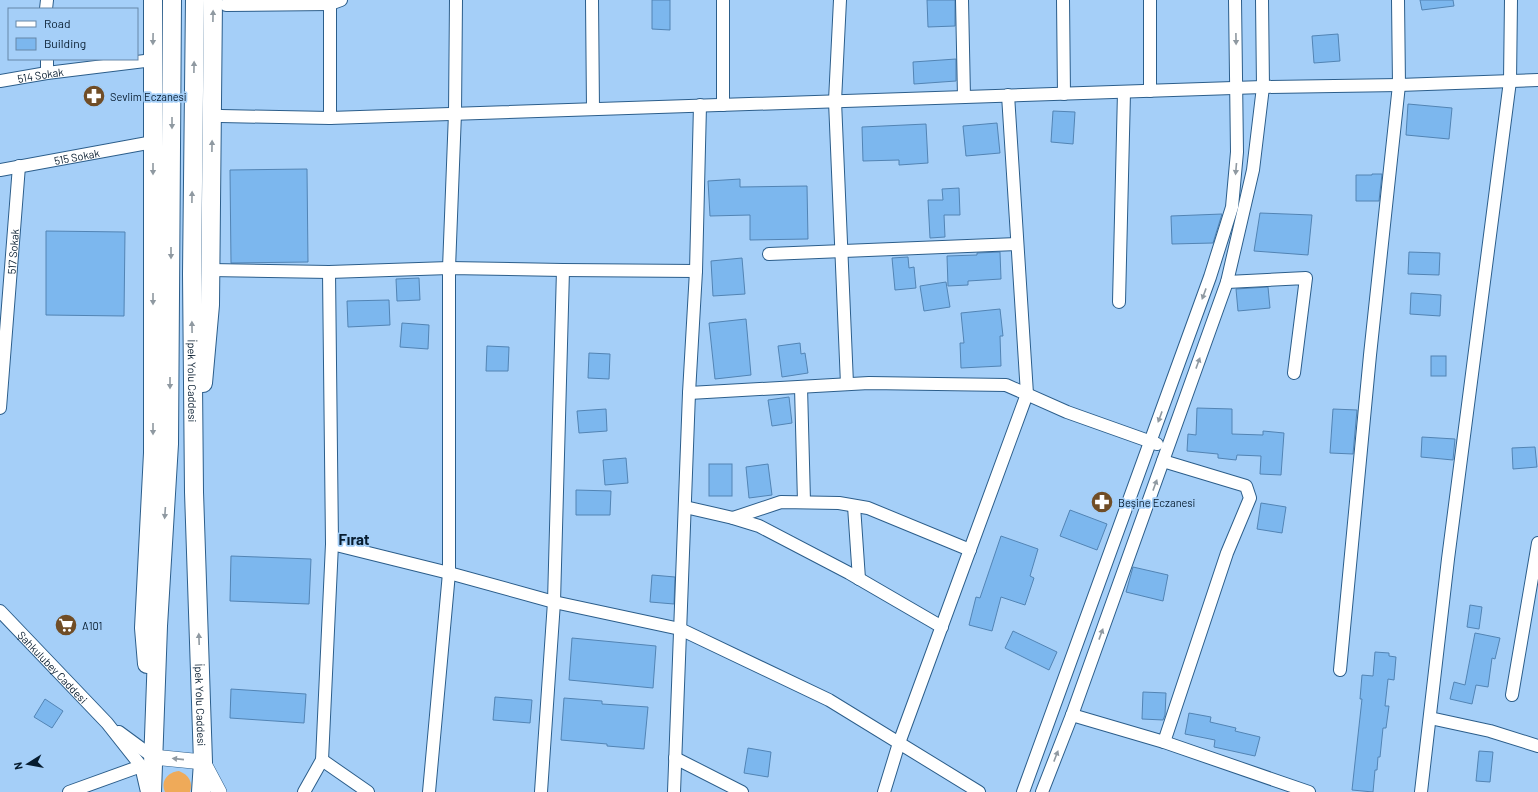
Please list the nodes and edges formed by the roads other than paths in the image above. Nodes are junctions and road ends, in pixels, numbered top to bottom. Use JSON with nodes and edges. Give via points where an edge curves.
{"nodes":[{"id":1,"x":153,"y":0,"type":"edge"},
{"id":2,"x":172,"y":0,"type":"edge"},
{"id":3,"x":195,"y":0,"type":"edge"},
{"id":4,"x":456,"y":0,"type":"edge"},
{"id":5,"x":592,"y":0,"type":"edge"},
{"id":6,"x":723,"y":0,"type":"edge"},
{"id":7,"x":840,"y":0,"type":"edge"},
{"id":8,"x":962,"y":0,"type":"edge"},
{"id":9,"x":1063,"y":0,"type":"edge"},
{"id":10,"x":1150,"y":0,"type":"edge"},
{"id":11,"x":1235,"y":0,"type":"edge"},
{"id":12,"x":1262,"y":0,"type":"edge"},
{"id":13,"x":1398,"y":0,"type":"edge"},
{"id":14,"x":1510,"y":0,"type":"edge"},
{"id":15,"x":334,"y":1,"type":"edge"},
{"id":16,"x":220,"y":3,"type":"edge"},
{"id":17,"x":47,"y":60,"type":"edge"},
{"id":18,"x":153,"y":60,"type":"junction"},
{"id":19,"x":47,"y":73,"type":"junction"},
{"id":20,"x":1538,"y":80,"type":"edge"},
{"id":21,"x":0,"y":81,"type":"edge"},
{"id":22,"x":1510,"y":81,"type":"junction"},
{"id":23,"x":1399,"y":85,"type":"junction"},
{"id":24,"x":1263,"y":87,"type":"junction"},
{"id":25,"x":1236,"y":88,"type":"junction"},
{"id":26,"x":1150,"y":91,"type":"junction"},
{"id":27,"x":1124,"y":92,"type":"junction"},
{"id":28,"x":1064,"y":94,"type":"junction"},
{"id":29,"x":1008,"y":95,"type":"junction"},
{"id":30,"x":964,"y":97,"type":"junction"},
{"id":31,"x":835,"y":101,"type":"junction"},
{"id":32,"x":700,"y":105,"type":"junction"},
{"id":33,"x":723,"y":105,"type":"junction"},
{"id":34,"x":593,"y":109,"type":"junction"},
{"id":35,"x":455,"y":113,"type":"junction"},
{"id":36,"x":221,"y":116,"type":"dead end"},
{"id":37,"x":330,"y":118,"type":"junction"},
{"id":38,"x":153,"y":142,"type":"junction"},
{"id":39,"x":19,"y":166,"type":"junction"},
{"id":40,"x":0,"y":170,"type":"edge"},
{"id":41,"x":1017,"y":244,"type":"junction"},
{"id":42,"x":842,"y":251,"type":"junction"},
{"id":43,"x":769,"y":254,"type":"dead end"},
{"id":44,"x":449,"y":268,"type":"junction"},
{"id":45,"x":210,"y":270,"type":"junction"},
{"id":46,"x":563,"y":270,"type":"junction"},
{"id":47,"x":696,"y":271,"type":"junction"},
{"id":48,"x":329,"y":272,"type":"junction"},
{"id":49,"x":1227,"y":282,"type":"junction"},
{"id":50,"x":1119,"y":302,"type":"dead end"},
{"id":51,"x":2,"y":360,"type":"edge"},
{"id":52,"x":1294,"y":373,"type":"dead end"},
{"id":53,"x":847,"y":384,"type":"junction"},
{"id":54,"x":801,"y":387,"type":"junction"},
{"id":55,"x":689,"y":393,"type":"junction"},
{"id":56,"x":1027,"y":394,"type":"junction"},
{"id":57,"x":0,"y":408,"type":"edge"},
{"id":58,"x":1151,"y":442,"type":"junction"},
{"id":59,"x":1168,"y":448,"type":"junction"},
{"id":60,"x":1163,"y":461,"type":"junction"},
{"id":61,"x":194,"y":492,"type":"junction"},
{"id":62,"x":804,"y":502,"type":"junction"},
{"id":63,"x":854,"y":506,"type":"junction"},
{"id":64,"x":685,"y":507,"type":"junction"},
{"id":65,"x":733,"y":518,"type":"junction"},
{"id":66,"x":1538,"y":543,"type":"edge"},
{"id":67,"x":332,"y":544,"type":"junction"},
{"id":68,"x":970,"y":550,"type":"junction"},
{"id":69,"x":449,"y":573,"type":"junction"},
{"id":70,"x":859,"y":579,"type":"junction"},
{"id":71,"x":554,"y":602,"type":"junction"},
{"id":72,"x":1527,"y":610,"type":"junction"},
{"id":73,"x":0,"y":611,"type":"edge"},
{"id":74,"x":1538,"y":616,"type":"edge"},
{"id":75,"x":942,"y":627,"type":"junction"},
{"id":76,"x":680,"y":629,"type":"junction"},
{"id":77,"x":1340,"y":670,"type":"dead end"},
{"id":78,"x":1512,"y":695,"type":"dead end"},
{"id":79,"x":1072,"y":715,"type":"junction"},
{"id":80,"x":1430,"y":718,"type":"junction"},
{"id":81,"x":1164,"y":742,"type":"junction"},
{"id":82,"x":899,"y":743,"type":"junction"},
{"id":83,"x":1538,"y":746,"type":"edge"},
{"id":84,"x":675,"y":758,"type":"junction"},
{"id":85,"x":322,"y":760,"type":"junction"},
{"id":86,"x":147,"y":761,"type":"junction"},
{"id":87,"x":203,"y":762,"type":"junction"},
{"id":88,"x":1303,"y":791,"type":"edge"},
{"id":89,"x":69,"y":792,"type":"edge"},
{"id":90,"x":147,"y":792,"type":"edge"},
{"id":91,"x":152,"y":792,"type":"edge"},
{"id":92,"x":201,"y":792,"type":"edge"},
{"id":93,"x":219,"y":792,"type":"edge"},
{"id":94,"x":304,"y":792,"type":"edge"},
{"id":95,"x":368,"y":792,"type":"edge"},
{"id":96,"x":429,"y":792,"type":"edge"},
{"id":97,"x":541,"y":792,"type":"edge"},
{"id":98,"x":674,"y":792,"type":"edge"},
{"id":99,"x":742,"y":792,"type":"edge"},
{"id":100,"x":884,"y":792,"type":"edge"},
{"id":101,"x":979,"y":792,"type":"edge"},
{"id":102,"x":1023,"y":792,"type":"edge"},
{"id":103,"x":1042,"y":792,"type":"edge"},
{"id":104,"x":1421,"y":792,"type":"edge"}],
"edges":[{"from":1,"to":18,"type":"highway","one_way":true},
{"from":2,"to":86,"type":"highway","name":"İpek Yolu Caddesi","one_way":true,"via":[[169,444]]},
{"from":61,"to":3,"type":"highway","name":"İpek Yolu Caddesi","one_way":true,"via":[[192,274]]},
{"from":4,"to":35,"type":"street"},
{"from":5,"to":34,"type":"street"},
{"from":6,"to":33,"type":"street"},
{"from":7,"to":31,"type":"street"},
{"from":8,"to":30,"type":"street"},
{"from":9,"to":28,"type":"street"},
{"from":10,"to":26,"type":"street"},
{"from":11,"to":25,"type":"street","one_way":true},
{"from":12,"to":24,"type":"street"},
{"from":13,"to":23,"type":"street"},
{"from":14,"to":22,"type":"street"},
{"from":15,"to":16,"type":"street"},
{"from":15,"to":37,"type":"street"},
{"from":45,"to":16,"type":"highway","one_way":true},
{"from":17,"to":19,"type":"street"},
{"from":18,"to":19,"type":"street","name":"514 Sokak"},
{"from":18,"to":38,"type":"highway"},
{"from":19,"to":21,"type":"street","name":"514 Sokak"},
{"from":20,"to":22,"type":"street"},
{"from":22,"to":23,"type":"street"},
{"from":22,"to":80,"type":"street"},
{"from":23,"to":24,"type":"street"},
{"from":23,"to":77,"type":"street"},
{"from":24,"to":25,"type":"street"},
{"from":24,"to":49,"type":"street","via":[[1253,170]]},
{"from":25,"to":26,"type":"street"},
{"from":25,"to":58,"type":"street","one_way":true,"via":[[1237,152],[1232,207],[1210,277]]},
{"from":26,"to":27,"type":"street"},
{"from":27,"to":28,"type":"street"},
{"from":27,"to":50,"type":"street"},
{"from":28,"to":29,"type":"street"},
{"from":29,"to":30,"type":"street"},
{"from":29,"to":41,"type":"street"},
{"from":30,"to":31,"type":"street"},
{"from":31,"to":33,"type":"street"},
{"from":31,"to":42,"type":"street"},
{"from":32,"to":33,"type":"street"},
{"from":32,"to":34,"type":"street"},
{"from":32,"to":47,"type":"street"},
{"from":34,"to":35,"type":"street"},
{"from":35,"to":37,"type":"street"},
{"from":35,"to":44,"type":"street"},
{"from":36,"to":37,"type":"street"},
{"from":38,"to":39,"type":"street","name":"515 Sokak"},
{"from":38,"to":86,"type":"highway","one_way":true,"via":[[153,453],[144,628]]},
{"from":39,"to":40,"type":"street","name":"515 Sokak"},
{"from":39,"to":51,"type":"street","name":"517 Sokak"},
{"from":41,"to":42,"type":"street"},
{"from":41,"to":56,"type":"street"},
{"from":42,"to":43,"type":"street"},
{"from":42,"to":53,"type":"street"},
{"from":44,"to":46,"type":"street"},
{"from":44,"to":48,"type":"street"},
{"from":44,"to":69,"type":"street"},
{"from":45,"to":48,"type":"street"},
{"from":45,"to":61,"type":"highway","via":[[210,305]]},
{"from":46,"to":47,"type":"street"},
{"from":46,"to":71,"type":"street"},
{"from":47,"to":55,"type":"street"},
{"from":48,"to":67,"type":"street"},
{"from":49,"to":52,"type":"street","via":[[1306,278]]},
{"from":59,"to":49,"type":"street","one_way":true},
{"from":51,"to":57,"type":"street","name":"517 Sokak"},
{"from":53,"to":54,"type":"street"},
{"from":53,"to":56,"type":"street","via":[[1006,385]]},
{"from":54,"to":55,"type":"street"},
{"from":54,"to":62,"type":"street"},
{"from":55,"to":64,"type":"street"},
{"from":56,"to":58,"type":"street","via":[[1067,412]]},
{"from":56,"to":68,"type":"street"},
{"from":58,"to":59,"type":"street"},
{"from":58,"to":102,"type":"street"},
{"from":59,"to":60,"type":"street"},
{"from":79,"to":60,"type":"street","one_way":true},
{"from":60,"to":81,"type":"street","via":[[1246,486],[1250,498],[1227,553]]},
{"from":87,"to":61,"type":"highway","name":"İpek Yolu Caddesi","one_way":true},
{"from":62,"to":63,"type":"street"},
{"from":62,"to":65,"type":"street","via":[[781,502]]},
{"from":63,"to":68,"type":"street","via":[[868,508]]},
{"from":63,"to":70,"type":"street"},
{"from":64,"to":65,"type":"street"},
{"from":64,"to":76,"type":"street"},
{"from":65,"to":70,"type":"street","via":[[759,526]]},
{"from":66,"to":72,"type":"street"},
{"from":67,"to":69,"type":"street"},
{"from":67,"to":85,"type":"street"},
{"from":68,"to":75,"type":"street"},
{"from":69,"to":71,"type":"street"},
{"from":69,"to":96,"type":"street"},
{"from":70,"to":75,"type":"street"},
{"from":71,"to":76,"type":"street"},
{"from":71,"to":97,"type":"street"},
{"from":72,"to":74,"type":"street"},
{"from":72,"to":78,"type":"street"},
{"from":73,"to":86,"type":"street","name":"Şahkulubey Caddesi"},
{"from":75,"to":82,"type":"street"},
{"from":76,"to":82,"type":"street","via":[[828,700]]},
{"from":76,"to":84,"type":"street"},
{"from":79,"to":81,"type":"street"},
{"from":103,"to":79,"type":"street","one_way":true},
{"from":80,"to":83,"type":"street","via":[[1490,731]]},
{"from":80,"to":104,"type":"street"},
{"from":81,"to":88,"type":"street"},
{"from":82,"to":100,"type":"street"},
{"from":82,"to":101,"type":"street"},
{"from":84,"to":98,"type":"street"},
{"from":84,"to":99,"type":"street"},
{"from":85,"to":94,"type":"street"},
{"from":85,"to":95,"type":"street"},
{"from":87,"to":86,"type":"main road","name":"İpek Yolu Caddesi","one_way":true},
{"from":86,"to":89,"type":"street"},
{"from":86,"to":90,"type":"street"},
{"from":86,"to":91,"type":"highway","name":"İpek Yolu Caddesi"},
{"from":87,"to":92,"type":"highway","name":"İpek Yolu Caddesi"},
{"from":87,"to":93,"type":"main road"}]}
